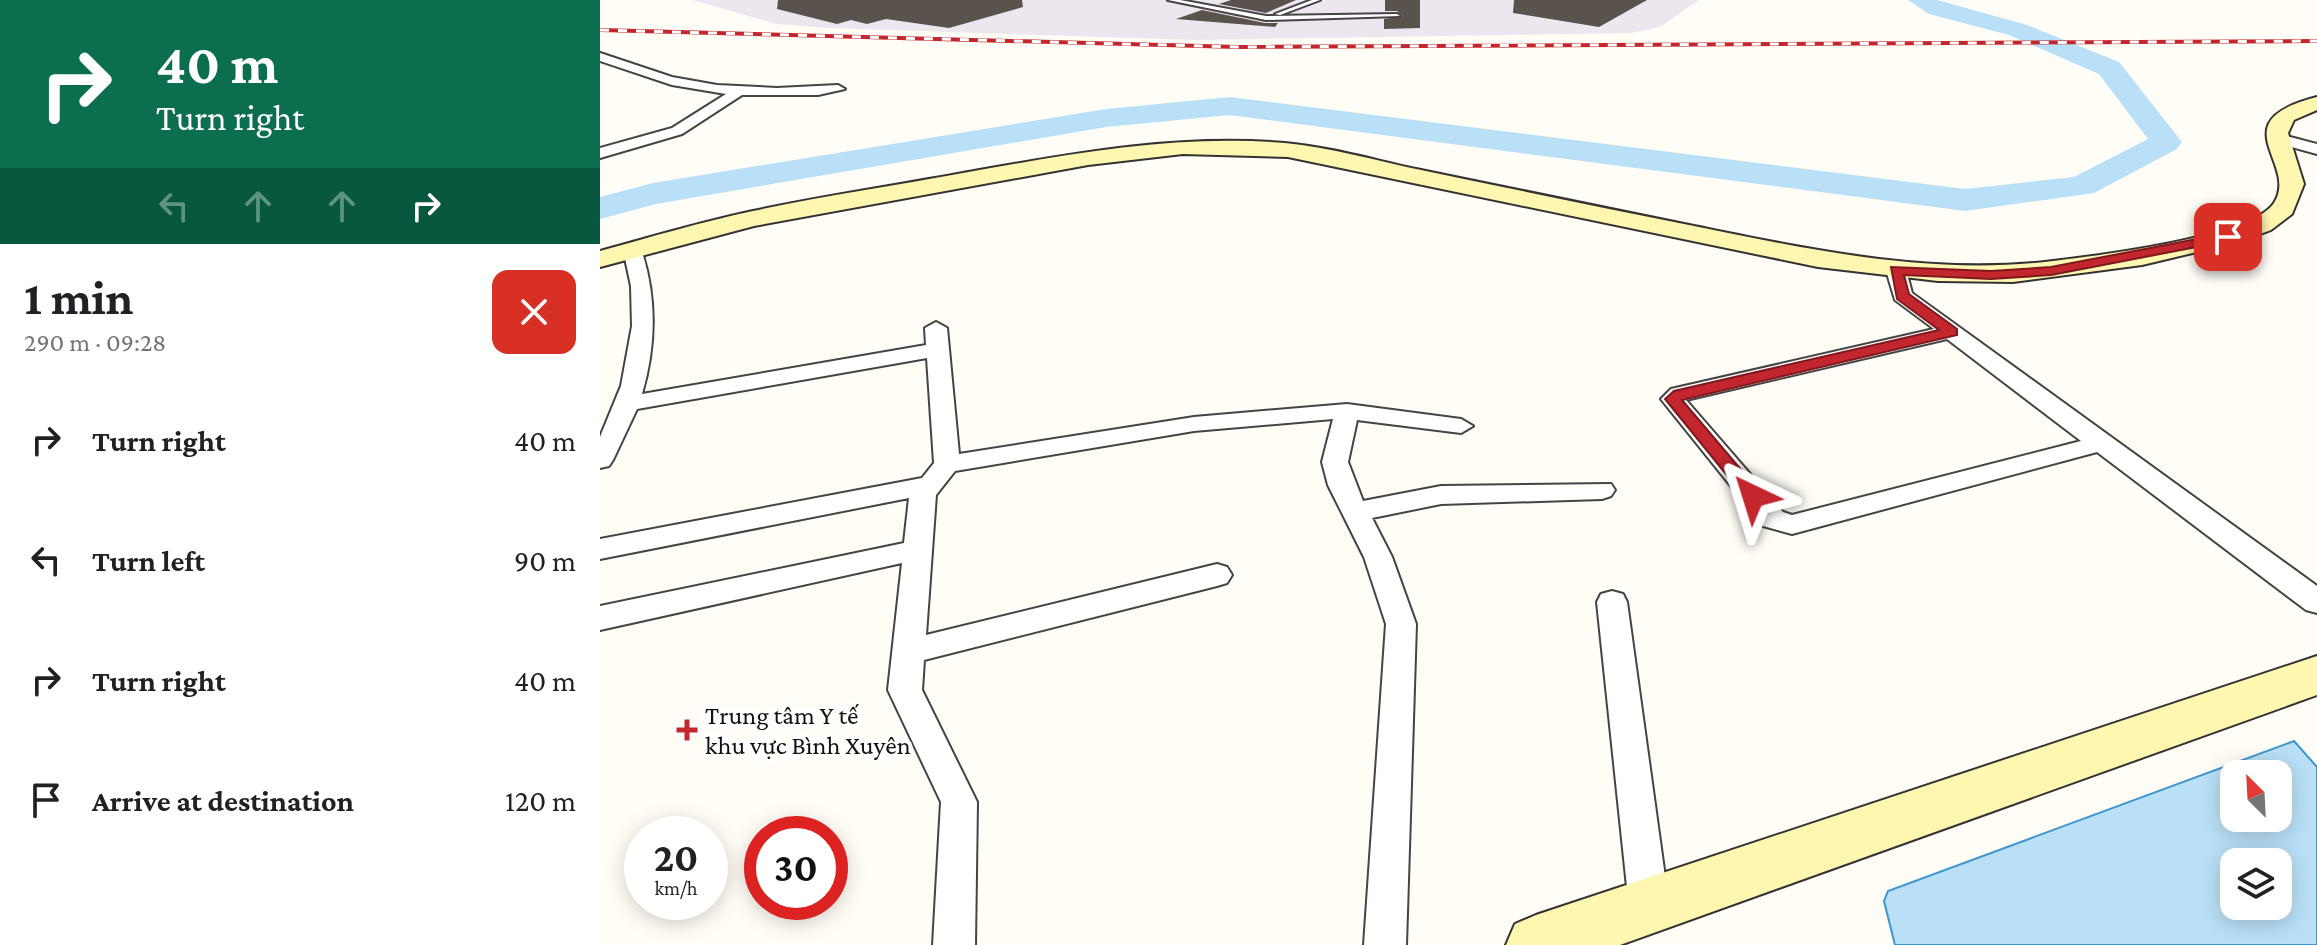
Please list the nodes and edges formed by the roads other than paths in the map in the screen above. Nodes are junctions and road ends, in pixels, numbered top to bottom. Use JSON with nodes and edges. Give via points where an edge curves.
{"nodes":[{"id":1,"x":1171,"y":0,"type":"edge"},
{"id":2,"x":1227,"y":0,"type":"edge"},
{"id":3,"x":1317,"y":0,"type":"edge"},
{"id":4,"x":1206,"y":7,"type":"junction"},
{"id":5,"x":1397,"y":16,"type":"dead end"},
{"id":6,"x":1266,"y":18,"type":"junction"},
{"id":7,"x":600,"y":57,"type":"edge"},
{"id":8,"x":838,"y":89,"type":"dead end"},
{"id":9,"x":737,"y":93,"type":"junction"},
{"id":10,"x":2317,"y":103,"type":"edge"},
{"id":11,"x":2275,"y":138,"type":"junction"},
{"id":12,"x":2317,"y":149,"type":"edge"},
{"id":13,"x":600,"y":153,"type":"edge"},
{"id":14,"x":632,"y":249,"type":"junction"},
{"id":15,"x":600,"y":259,"type":"edge"},
{"id":16,"x":1896,"y":270,"type":"junction"},
{"id":17,"x":1951,"y":332,"type":"junction"},
{"id":18,"x":627,"y":404,"type":"junction"},
{"id":19,"x":1347,"y":411,"type":"junction"},
{"id":20,"x":1461,"y":426,"type":"dead end"},
{"id":21,"x":2102,"y":443,"type":"junction"},
{"id":22,"x":600,"y":460,"type":"edge"},
{"id":23,"x":938,"y":474,"type":"junction"},
{"id":24,"x":1602,"y":490,"type":"dead end"},
{"id":25,"x":1355,"y":512,"type":"junction"},
{"id":26,"x":600,"y":549,"type":"edge"},
{"id":27,"x":917,"y":550,"type":"junction"},
{"id":28,"x":1217,"y":575,"type":"dead end"},
{"id":29,"x":1612,"y":602,"type":"dead end"},
{"id":30,"x":2317,"y":602,"type":"edge"},
{"id":31,"x":600,"y":618,"type":"edge"},
{"id":32,"x":908,"y":652,"type":"junction"},
{"id":33,"x":2317,"y":675,"type":"edge"},
{"id":34,"x":1649,"y":906,"type":"junction"},
{"id":35,"x":954,"y":945,"type":"edge"},
{"id":36,"x":1385,"y":945,"type":"edge"},
{"id":37,"x":1536,"y":945,"type":"edge"}],
"edges":[{"from":1,"to":4,"type":"lane"},
{"from":2,"to":4,"type":"lane"},
{"from":3,"to":6,"type":"lane"},
{"from":4,"to":6,"type":"lane"},
{"from":5,"to":6,"type":"lane"},
{"from":7,"to":9,"type":"street","via":[[626,61],[676,82]]},
{"from":8,"to":9,"type":"street"},
{"from":9,"to":13,"type":"street","via":[[677,131]]},
{"from":10,"to":11,"type":"street","via":[[2289,113],[2278,124]]},
{"from":11,"to":12,"type":"street"},
{"from":11,"to":16,"type":"street","via":[[2292,184],[2280,214],[2260,227],[2051,271],[1991,275]]},
{"from":14,"to":15,"type":"street"},
{"from":14,"to":16,"type":"street","via":[[752,219],[1088,158],[1222,147],[1315,155],[1794,255]]},
{"from":14,"to":18,"type":"street","via":[[643,305]]},
{"from":16,"to":17,"type":"street","via":[[1902,296]]},
{"from":17,"to":21,"type":"street"},
{"from":17,"to":21,"type":"street","via":[[1673,399],[1773,519],[1792,525]]},
{"from":18,"to":22,"type":"street"},
{"from":18,"to":23,"type":"street","via":[[937,339]]},
{"from":19,"to":20,"type":"street"},
{"from":19,"to":23,"type":"street","via":[[1194,424]]},
{"from":19,"to":25,"type":"street","via":[[1335,462]]},
{"from":21,"to":30,"type":"street"},
{"from":23,"to":26,"type":"street"},
{"from":23,"to":27,"type":"street","via":[[923,494]]},
{"from":24,"to":25,"type":"street","via":[[1441,495]]},
{"from":25,"to":36,"type":"street","via":[[1378,557],[1401,624]]},
{"from":27,"to":31,"type":"street"},
{"from":27,"to":32,"type":"street"},
{"from":28,"to":32,"type":"street"},
{"from":29,"to":34,"type":"street"},
{"from":32,"to":35,"type":"street","via":[[905,690],[959,802]]},
{"from":33,"to":34,"type":"street"},
{"from":34,"to":37,"type":"street"}]}
